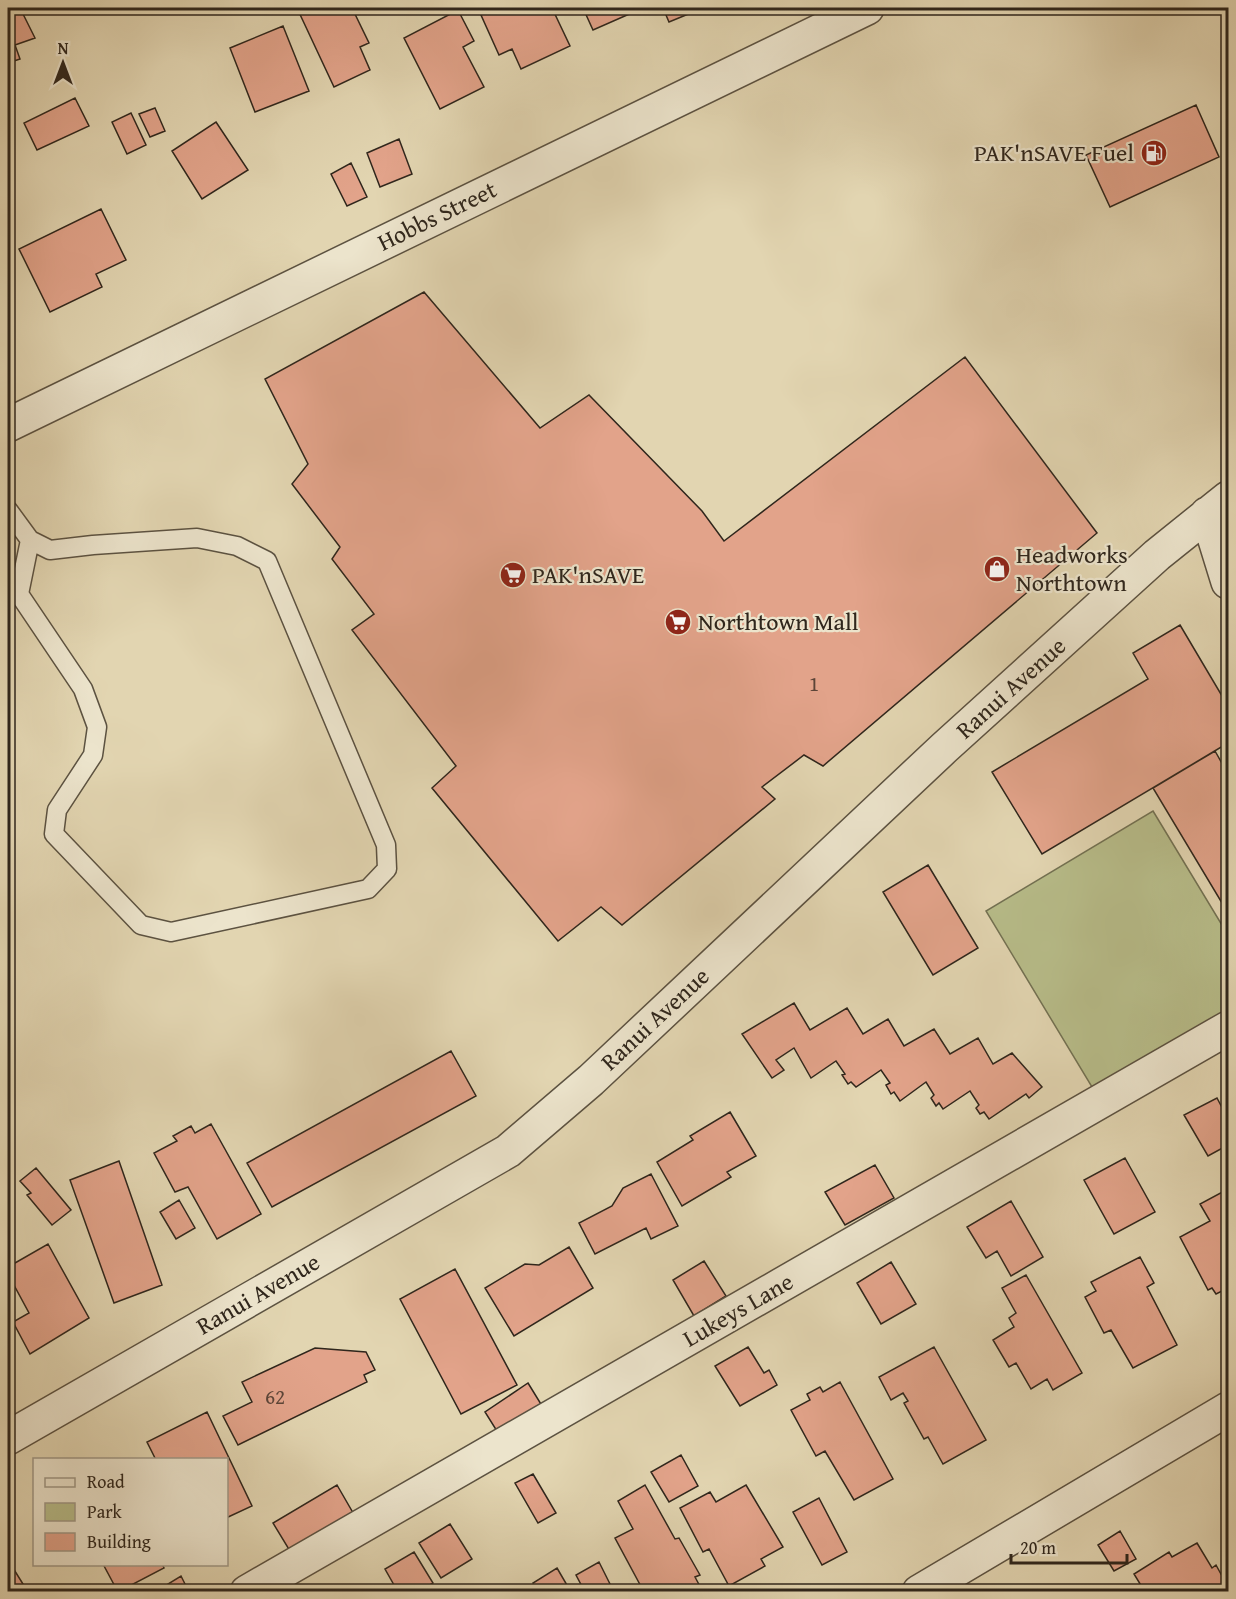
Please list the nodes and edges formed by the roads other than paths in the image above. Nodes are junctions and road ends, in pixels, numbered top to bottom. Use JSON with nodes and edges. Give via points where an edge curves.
{"nodes":[{"id":1,"x":867,"y":8,"type":"edge"},
{"id":2,"x":8,"y":425,"type":"edge"},
{"id":3,"x":1218,"y":506,"type":"edge"},
{"id":4,"x":8,"y":510,"type":"edge"},
{"id":5,"x":30,"y":540,"type":"junction"},
{"id":6,"x":1228,"y":582,"type":"edge"},
{"id":7,"x":1228,"y":1028,"type":"edge"},
{"id":8,"x":1228,"y":1409,"type":"edge"},
{"id":9,"x":8,"y":1438,"type":"edge"},
{"id":10,"x":247,"y":1592,"type":"edge"},
{"id":11,"x":919,"y":1592,"type":"edge"}],
"edges":[{"from":1,"to":2,"type":"street","name":"Hobbs Street"},
{"from":3,"to":6,"type":"street"},
{"from":3,"to":9,"type":"street","name":"Ranui Avenue","via":[[1157,555],[591,1080],[508,1151]]},
{"from":4,"to":5,"type":"lane"},
{"from":5,"to":5,"type":"lane","via":[[50,550],[197,538],[237,546],[267,561],[386,845],[387,869],[368,889],[171,932],[141,925],[126,912],[54,834],[57,810],[93,755],[97,727],[83,689],[20,594]]},
{"from":7,"to":10,"type":"street","name":"Lukeys Lane"},
{"from":8,"to":11,"type":"street"}]}
